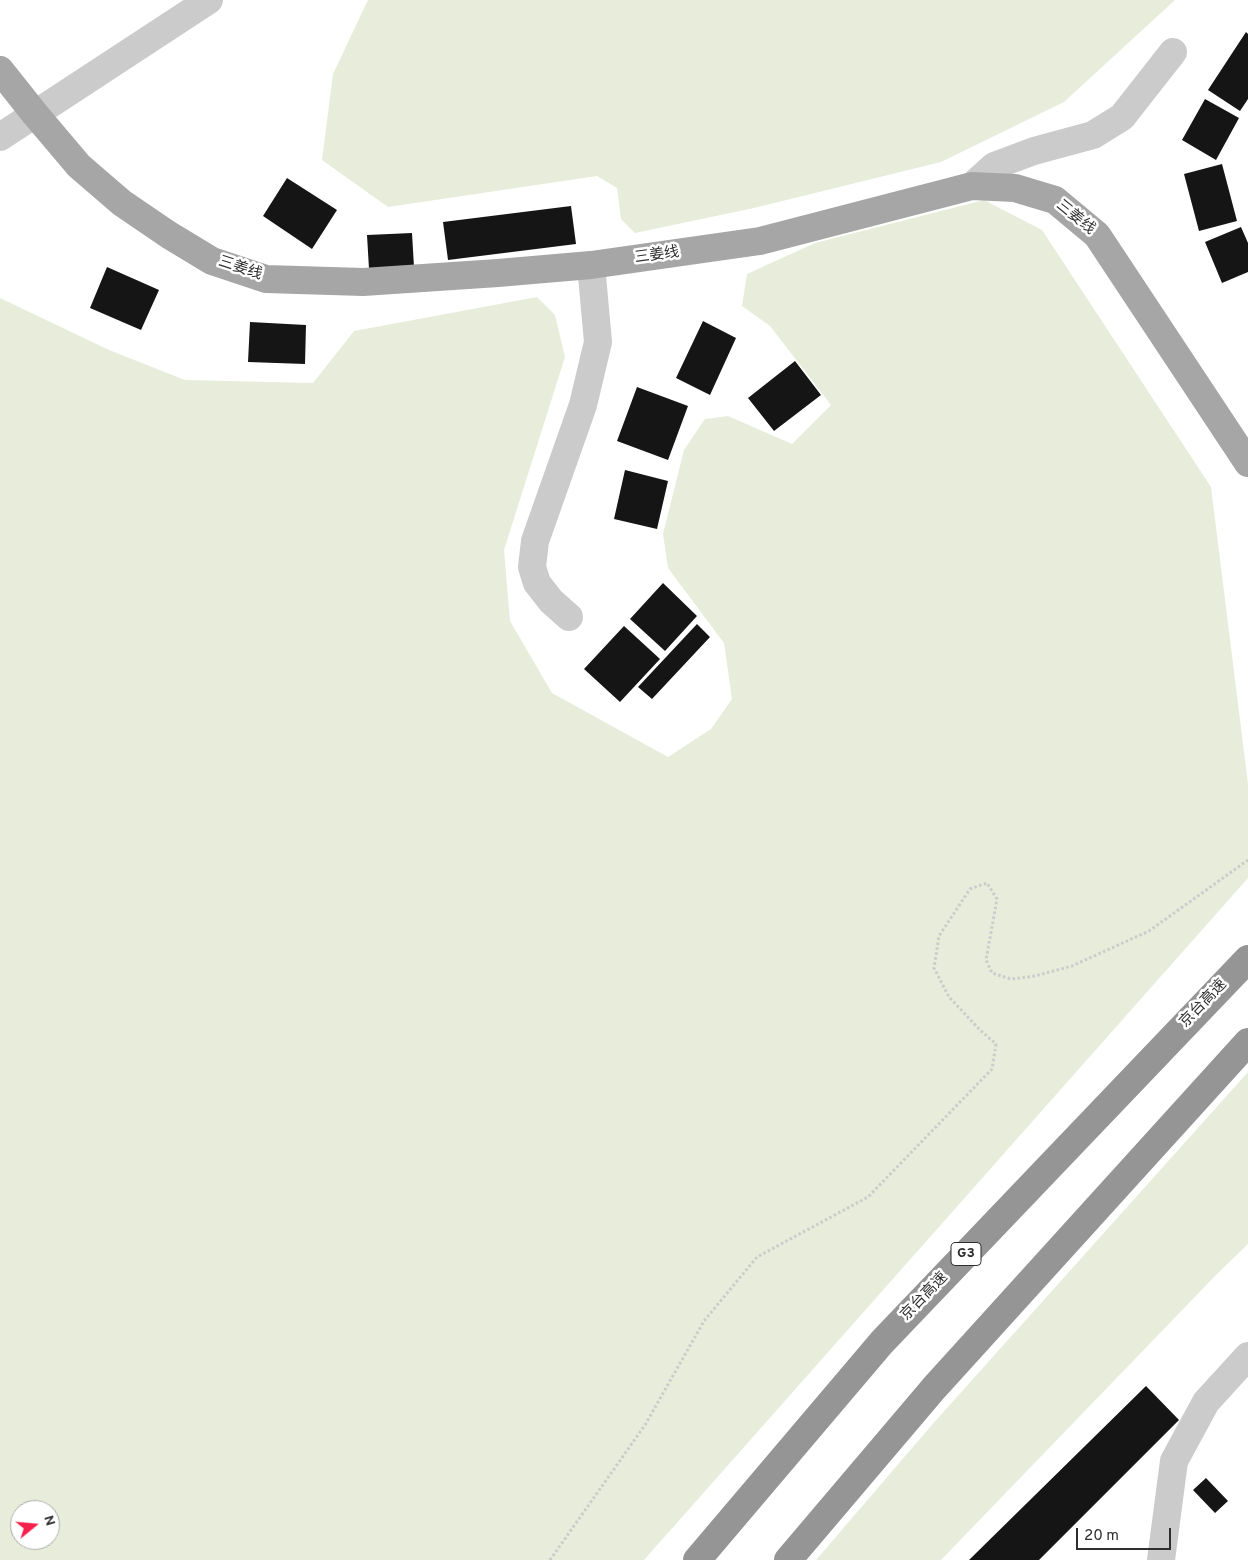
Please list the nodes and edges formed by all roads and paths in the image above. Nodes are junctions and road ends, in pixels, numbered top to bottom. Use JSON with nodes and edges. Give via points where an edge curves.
{"nodes":[{"id":1,"x":209,"y":0,"type":"edge"},
{"id":2,"x":1174,"y":52,"type":"dead end"},
{"id":3,"x":0,"y":70,"type":"edge"},
{"id":4,"x":34,"y":114,"type":"junction"},
{"id":5,"x":0,"y":137,"type":"edge"},
{"id":6,"x":972,"y":186,"type":"junction"},
{"id":7,"x":591,"y":265,"type":"junction"},
{"id":8,"x":1248,"y":464,"type":"edge"},
{"id":9,"x":570,"y":617,"type":"dead end"},
{"id":10,"x":1248,"y":860,"type":"edge"},
{"id":11,"x":1248,"y":959,"type":"edge"},
{"id":12,"x":1248,"y":1042,"type":"edge"},
{"id":13,"x":1248,"y":1356,"type":"edge"},
{"id":14,"x":550,"y":1560,"type":"edge"},
{"id":15,"x":697,"y":1560,"type":"edge"},
{"id":16,"x":788,"y":1560,"type":"edge"},
{"id":17,"x":1160,"y":1560,"type":"edge"}],
"edges":[{"from":1,"to":4,"type":"street"},
{"from":2,"to":6,"type":"street","via":[[1122,117],[1093,135],[994,166]]},
{"from":3,"to":4,"type":"main road","name":"三姜线"},
{"from":4,"to":5,"type":"street"},
{"from":4,"to":7,"type":"main road","name":"三姜线","via":[[79,166],[122,203],[212,261],[266,278],[363,282]]},
{"from":6,"to":7,"type":"main road","name":"三姜线","via":[[760,241]]},
{"from":6,"to":8,"type":"main road","name":"三姜线","via":[[1015,188],[1055,200],[1097,235]]},
{"from":7,"to":9,"type":"street","via":[[598,342],[583,405],[534,541],[532,567],[537,582],[551,601]]},
{"from":10,"to":14,"type":"path","via":[[1148,931],[1072,966],[1011,979],[992,973],[986,960],[997,899],[987,883],[970,889],[939,936],[934,968],[949,996],[996,1044],[992,1069],[868,1197],[757,1256],[704,1321],[645,1425]]},
{"from":11,"to":15,"type":"highway","name":"京台高速","number":"G3","via":[[882,1342]]},
{"from":12,"to":16,"type":"highway","via":[[934,1388]]},
{"from":13,"to":17,"type":"street","via":[[1206,1402],[1174,1461]]}]}
